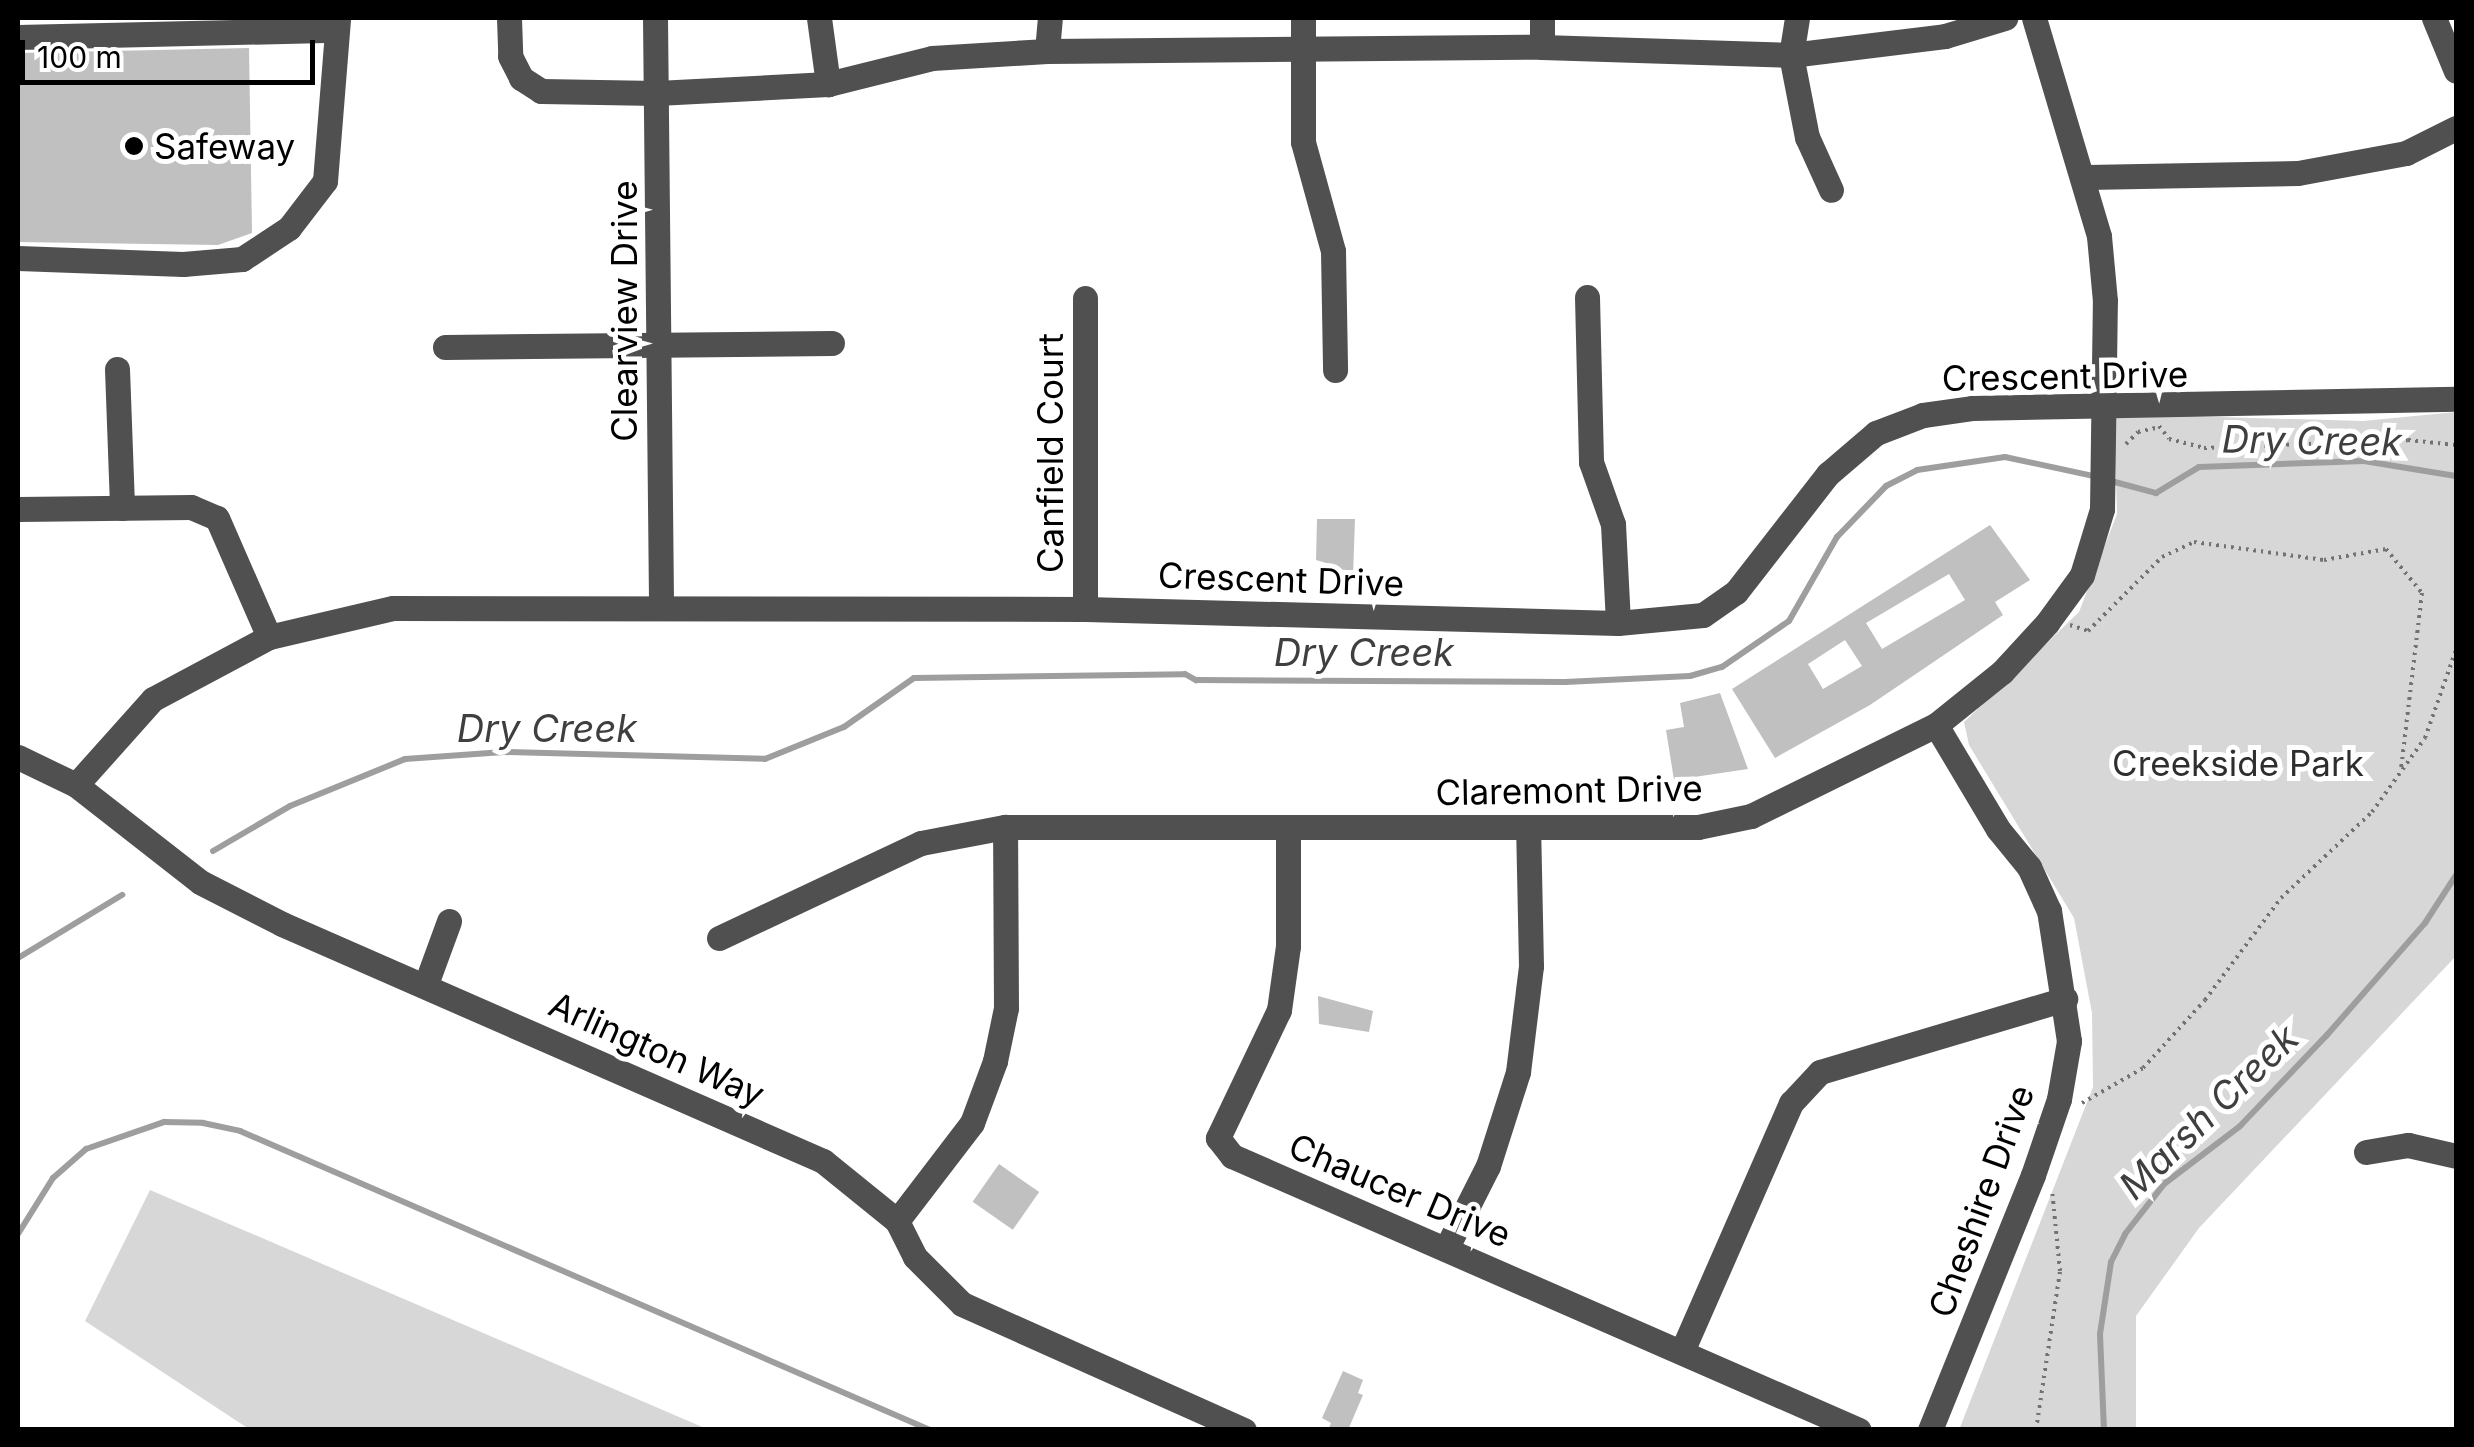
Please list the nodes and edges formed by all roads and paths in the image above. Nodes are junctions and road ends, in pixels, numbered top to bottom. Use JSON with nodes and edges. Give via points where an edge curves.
{"nodes":[{"id":1,"x":509,"y":18,"type":"edge"},
{"id":2,"x":655,"y":18,"type":"edge"},
{"id":3,"x":819,"y":18,"type":"edge"},
{"id":4,"x":1050,"y":18,"type":"edge"},
{"id":5,"x":1303,"y":18,"type":"edge"},
{"id":6,"x":1542,"y":18,"type":"edge"},
{"id":7,"x":1796,"y":18,"type":"edge"},
{"id":8,"x":2004,"y":18,"type":"edge"},
{"id":9,"x":2034,"y":18,"type":"edge"},
{"id":10,"x":2434,"y":18,"type":"edge"},
{"id":11,"x":337,"y":24,"type":"edge"},
{"id":12,"x":163,"y":25,"type":"edge"},
{"id":13,"x":18,"y":37,"type":"edge"},
{"id":14,"x":1542,"y":46,"type":"junction"},
{"id":15,"x":1048,"y":51,"type":"junction"},
{"id":16,"x":1300,"y":54,"type":"junction"},
{"id":17,"x":1792,"y":56,"type":"junction"},
{"id":18,"x":2456,"y":71,"type":"edge"},
{"id":19,"x":828,"y":84,"type":"junction"},
{"id":20,"x":657,"y":93,"type":"junction"},
{"id":21,"x":2456,"y":128,"type":"edge"},
{"id":22,"x":2086,"y":177,"type":"junction"},
{"id":23,"x":1831,"y":190,"type":"dead end"},
{"id":24,"x":18,"y":258,"type":"edge"},
{"id":25,"x":1587,"y":297,"type":"dead end"},
{"id":26,"x":1085,"y":298,"type":"dead end"},
{"id":27,"x":659,"y":343,"type":"junction"},
{"id":28,"x":832,"y":343,"type":"dead end"},
{"id":29,"x":446,"y":347,"type":"dead end"},
{"id":30,"x":117,"y":369,"type":"dead end"},
{"id":31,"x":1335,"y":370,"type":"dead end"},
{"id":32,"x":2456,"y":400,"type":"edge"},
{"id":33,"x":2104,"y":409,"type":"junction"},
{"id":34,"x":2146,"y":410,"type":"junction"},
{"id":35,"x":2456,"y":444,"type":"edge"},
{"id":36,"x":122,"y":508,"type":"junction"},
{"id":37,"x":18,"y":510,"type":"edge"},
{"id":38,"x":661,"y":604,"type":"junction"},
{"id":39,"x":1085,"y":609,"type":"junction"},
{"id":40,"x":2053,"y":615,"type":"junction"},
{"id":41,"x":1618,"y":624,"type":"junction"},
{"id":42,"x":269,"y":637,"type":"junction"},
{"id":43,"x":2456,"y":650,"type":"edge"},
{"id":44,"x":1936,"y":725,"type":"junction"},
{"id":45,"x":18,"y":757,"type":"edge"},
{"id":46,"x":2400,"y":773,"type":"junction"},
{"id":47,"x":76,"y":785,"type":"junction"},
{"id":48,"x":1005,"y":827,"type":"junction"},
{"id":49,"x":1288,"y":827,"type":"junction"},
{"id":50,"x":1528,"y":828,"type":"junction"},
{"id":51,"x":449,"y":920,"type":"dead end"},
{"id":52,"x":718,"y":938,"type":"dead end"},
{"id":53,"x":426,"y":984,"type":"junction"},
{"id":54,"x":2064,"y":999,"type":"junction"},
{"id":55,"x":2077,"y":1105,"type":"dead end"},
{"id":56,"x":2366,"y":1152,"type":"dead end"},
{"id":57,"x":2456,"y":1156,"type":"edge"},
{"id":58,"x":2050,"y":1182,"type":"dead end"},
{"id":59,"x":897,"y":1220,"type":"junction"},
{"id":60,"x":1446,"y":1249,"type":"junction"},
{"id":61,"x":1683,"y":1349,"type":"junction"},
{"id":62,"x":1244,"y":1430,"type":"edge"},
{"id":63,"x":1859,"y":1430,"type":"edge"},
{"id":64,"x":1930,"y":1430,"type":"edge"},
{"id":65,"x":2036,"y":1430,"type":"edge"}],
"edges":[{"from":1,"to":20,"type":"street","via":[[510,56],[521,78],[541,91]]},
{"from":2,"to":20,"type":"street","name":"Clearview Drive"},
{"from":3,"to":19,"type":"street"},
{"from":4,"to":15,"type":"street"},
{"from":5,"to":16,"type":"street"},
{"from":6,"to":14,"type":"street"},
{"from":7,"to":17,"type":"street"},
{"from":8,"to":17,"type":"street","via":[[1944,36]]},
{"from":9,"to":22,"type":"street","name":"Claremont Drive"},
{"from":10,"to":18,"type":"street"},
{"from":11,"to":12,"type":"street"},
{"from":11,"to":24,"type":"street","via":[[325,181],[289,228],[242,259],[184,264]]},
{"from":12,"to":13,"type":"street"},
{"from":14,"to":16,"type":"street"},
{"from":14,"to":17,"type":"street"},
{"from":15,"to":16,"type":"street"},
{"from":15,"to":19,"type":"street","via":[[932,58]]},
{"from":16,"to":31,"type":"street","via":[[1303,142],[1333,251]]},
{"from":17,"to":23,"type":"street","via":[[1807,137]]},
{"from":19,"to":20,"type":"street"},
{"from":20,"to":27,"type":"street","name":"Clearview Drive"},
{"from":21,"to":22,"type":"street","via":[[2406,153],[2298,173]]},
{"from":22,"to":33,"type":"street","name":"Claremont Drive","via":[[2106,301]]},
{"from":25,"to":41,"type":"street","via":[[1591,462],[1613,524]]},
{"from":26,"to":39,"type":"street","name":"Canfield Court"},
{"from":27,"to":28,"type":"street"},
{"from":27,"to":29,"type":"street"},
{"from":27,"to":38,"type":"street","name":"Clearview Drive"},
{"from":30,"to":36,"type":"street"},
{"from":32,"to":34,"type":"street","name":"Crescent Drive"},
{"from":33,"to":34,"type":"street","name":"Crescent Drive"},
{"from":33,"to":40,"type":"street","name":"Claremont Drive","via":[[2102,508],[2082,575]]},
{"from":33,"to":41,"type":"street","name":"Crescent Drive","via":[[1972,408],[1923,414],[1876,434],[1828,474],[1736,592],[1703,615]]},
{"from":34,"to":35,"type":"path","via":[[2169,439],[2204,448]]},
{"from":36,"to":37,"type":"street"},
{"from":36,"to":42,"type":"street","via":[[191,506],[217,518]]},
{"from":38,"to":39,"type":"street","name":"Crescent Drive"},
{"from":38,"to":42,"type":"street","name":"Crescent Drive","via":[[393,608]]},
{"from":39,"to":41,"type":"street","name":"Crescent Drive"},
{"from":40,"to":44,"type":"street","name":"Claremont Drive","via":[[2002,672]]},
{"from":40,"to":46,"type":"path","via":[[2088,631],[2162,556],[2194,542],[2324,560],[2386,549],[2422,593]]},
{"from":42,"to":47,"type":"street","name":"Crescent Drive","via":[[154,699]]},
{"from":43,"to":46,"type":"path","via":[[2425,738]]},
{"from":44,"to":50,"type":"street","name":"Claremont Drive","via":[[1752,816],[1698,827]]},
{"from":44,"to":54,"type":"street","name":"Cheshire Drive","via":[[1998,829],[2029,867],[2049,911]]},
{"from":45,"to":47,"type":"street","name":"Arlington Way"},
{"from":46,"to":55,"type":"path","via":[[2372,812],[2281,898],[2206,1000],[2144,1068]]},
{"from":47,"to":53,"type":"street","name":"Arlington Way","via":[[200,882]]},
{"from":48,"to":49,"type":"street","name":"Claremont Drive"},
{"from":48,"to":52,"type":"street","name":"Claremont Drive","via":[[921,842]]},
{"from":48,"to":59,"type":"street","via":[[1006,1008],[995,1061],[972,1123]]},
{"from":49,"to":50,"type":"street","name":"Claremont Drive"},
{"from":49,"to":60,"type":"street","name":"Chaucer Drive","via":[[1288,946],[1279,1010],[1218,1138],[1232,1156]]},
{"from":50,"to":60,"type":"street","via":[[1531,966],[1518,1072],[1488,1166]]},
{"from":51,"to":53,"type":"street"},
{"from":53,"to":59,"type":"street","name":"Arlington Way","via":[[823,1161]]},
{"from":54,"to":61,"type":"street","via":[[1820,1072],[1792,1103]]},
{"from":54,"to":64,"type":"street","name":"Cheshire Drive","via":[[2069,1041],[2060,1099]]},
{"from":56,"to":57,"type":"street","via":[[2408,1146]]},
{"from":58,"to":65,"type":"path","via":[[2060,1271]]},
{"from":59,"to":62,"type":"street","name":"Arlington Way","via":[[914,1257],[962,1304]]},
{"from":60,"to":61,"type":"street","name":"Chaucer Drive"},
{"from":61,"to":63,"type":"street","name":"Chaucer Drive"}]}
